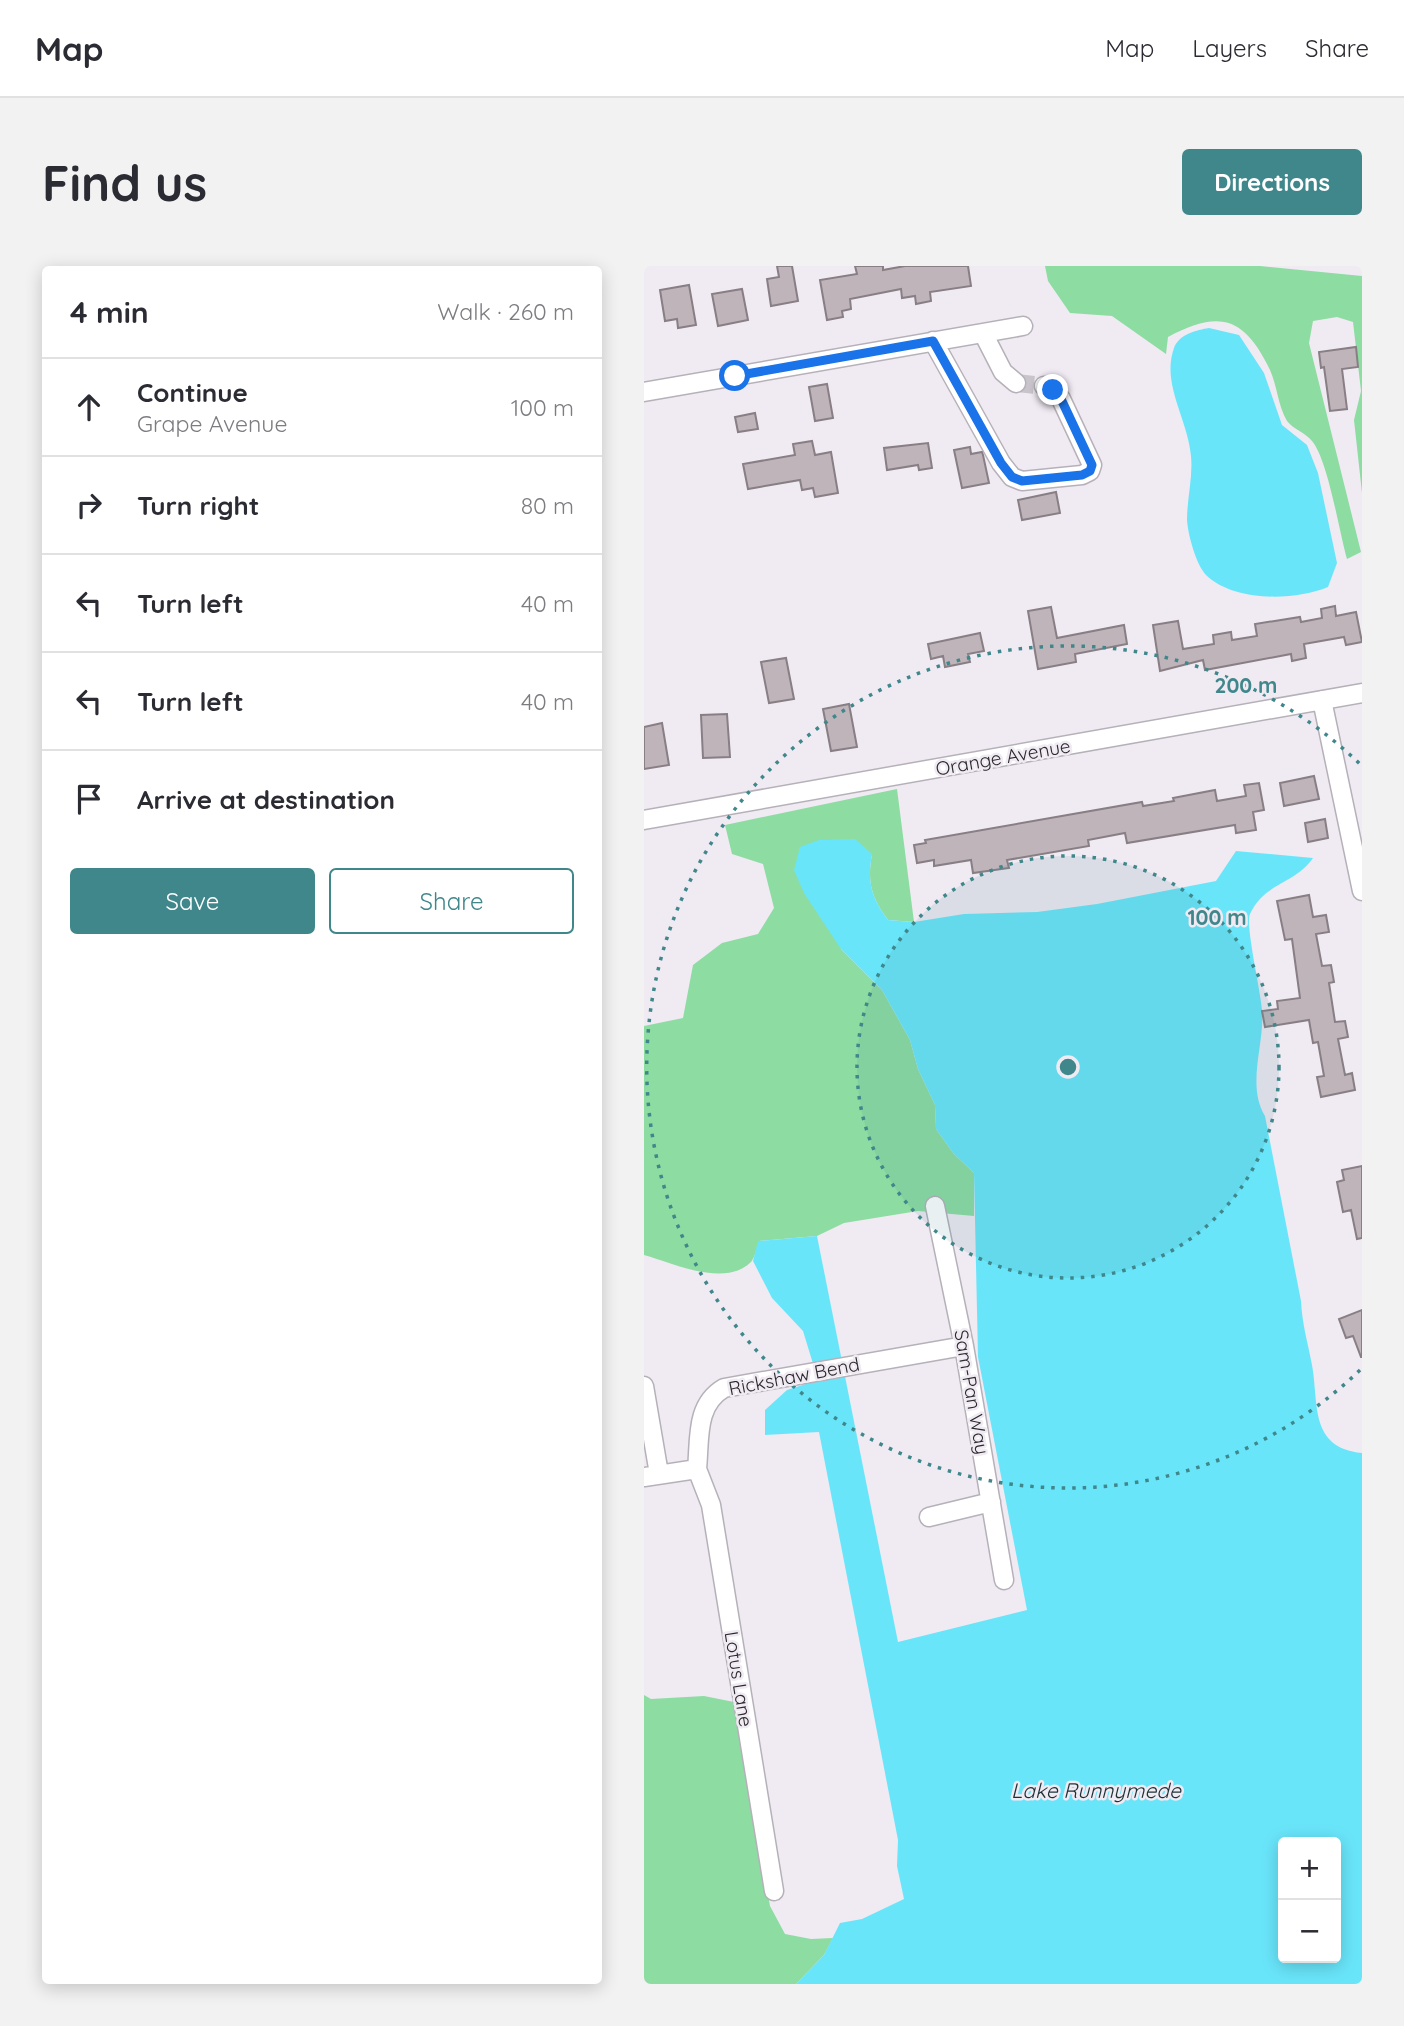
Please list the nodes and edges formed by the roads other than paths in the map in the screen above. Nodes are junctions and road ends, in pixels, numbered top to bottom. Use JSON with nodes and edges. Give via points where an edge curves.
{"nodes":[{"id":1,"x":1023,"y":326,"type":"dead end"},
{"id":2,"x":983,"y":333,"type":"junction"},
{"id":3,"x":933,"y":341,"type":"junction"},
{"id":4,"x":1016,"y":383,"type":"dead end"},
{"id":5,"x":1044,"y":386,"type":"tunnel mouth"},
{"id":6,"x":644,"y":392,"type":"edge"},
{"id":7,"x":1362,"y":693,"type":"edge"},
{"id":8,"x":1322,"y":700,"type":"junction"},
{"id":9,"x":644,"y":820,"type":"edge"},
{"id":10,"x":1362,"y":891,"type":"edge"},
{"id":11,"x":934,"y":1206,"type":"dead end"},
{"id":12,"x":964,"y":1346,"type":"junction"},
{"id":13,"x":644,"y":1386,"type":"edge"},
{"id":14,"x":697,"y":1469,"type":"junction"},
{"id":15,"x":652,"y":1476,"type":"edge"},
{"id":16,"x":990,"y":1502,"type":"junction"},
{"id":17,"x":929,"y":1517,"type":"dead end"},
{"id":18,"x":1004,"y":1580,"type":"dead end"},
{"id":19,"x":774,"y":1891,"type":"dead end"}],
"edges":[{"from":1,"to":2,"type":"street"},
{"from":2,"to":3,"type":"street"},
{"from":2,"to":4,"type":"street","via":[[1003,372]]},
{"from":3,"to":5,"type":"street","via":[[1001,463],[1022,481],[1082,475],[1092,465],[1061,399]]},
{"from":3,"to":6,"type":"street"},
{"from":7,"to":8,"type":"street","name":"Orange Avenue"},
{"from":8,"to":9,"type":"street","name":"Orange Avenue"},
{"from":8,"to":10,"type":"street"},
{"from":11,"to":12,"type":"street","name":"Sam-Pan Way"},
{"from":12,"to":14,"type":"street","name":"Rickshaw Bend","via":[[724,1388],[702,1410]]},
{"from":12,"to":16,"type":"street","name":"Sam-Pan Way"},
{"from":13,"to":15,"type":"street"},
{"from":14,"to":15,"type":"street"},
{"from":14,"to":19,"type":"street","name":"Lotus Lane","via":[[711,1505]]},
{"from":16,"to":17,"type":"street"},
{"from":16,"to":18,"type":"street","name":"Sam-Pan Way"}]}
